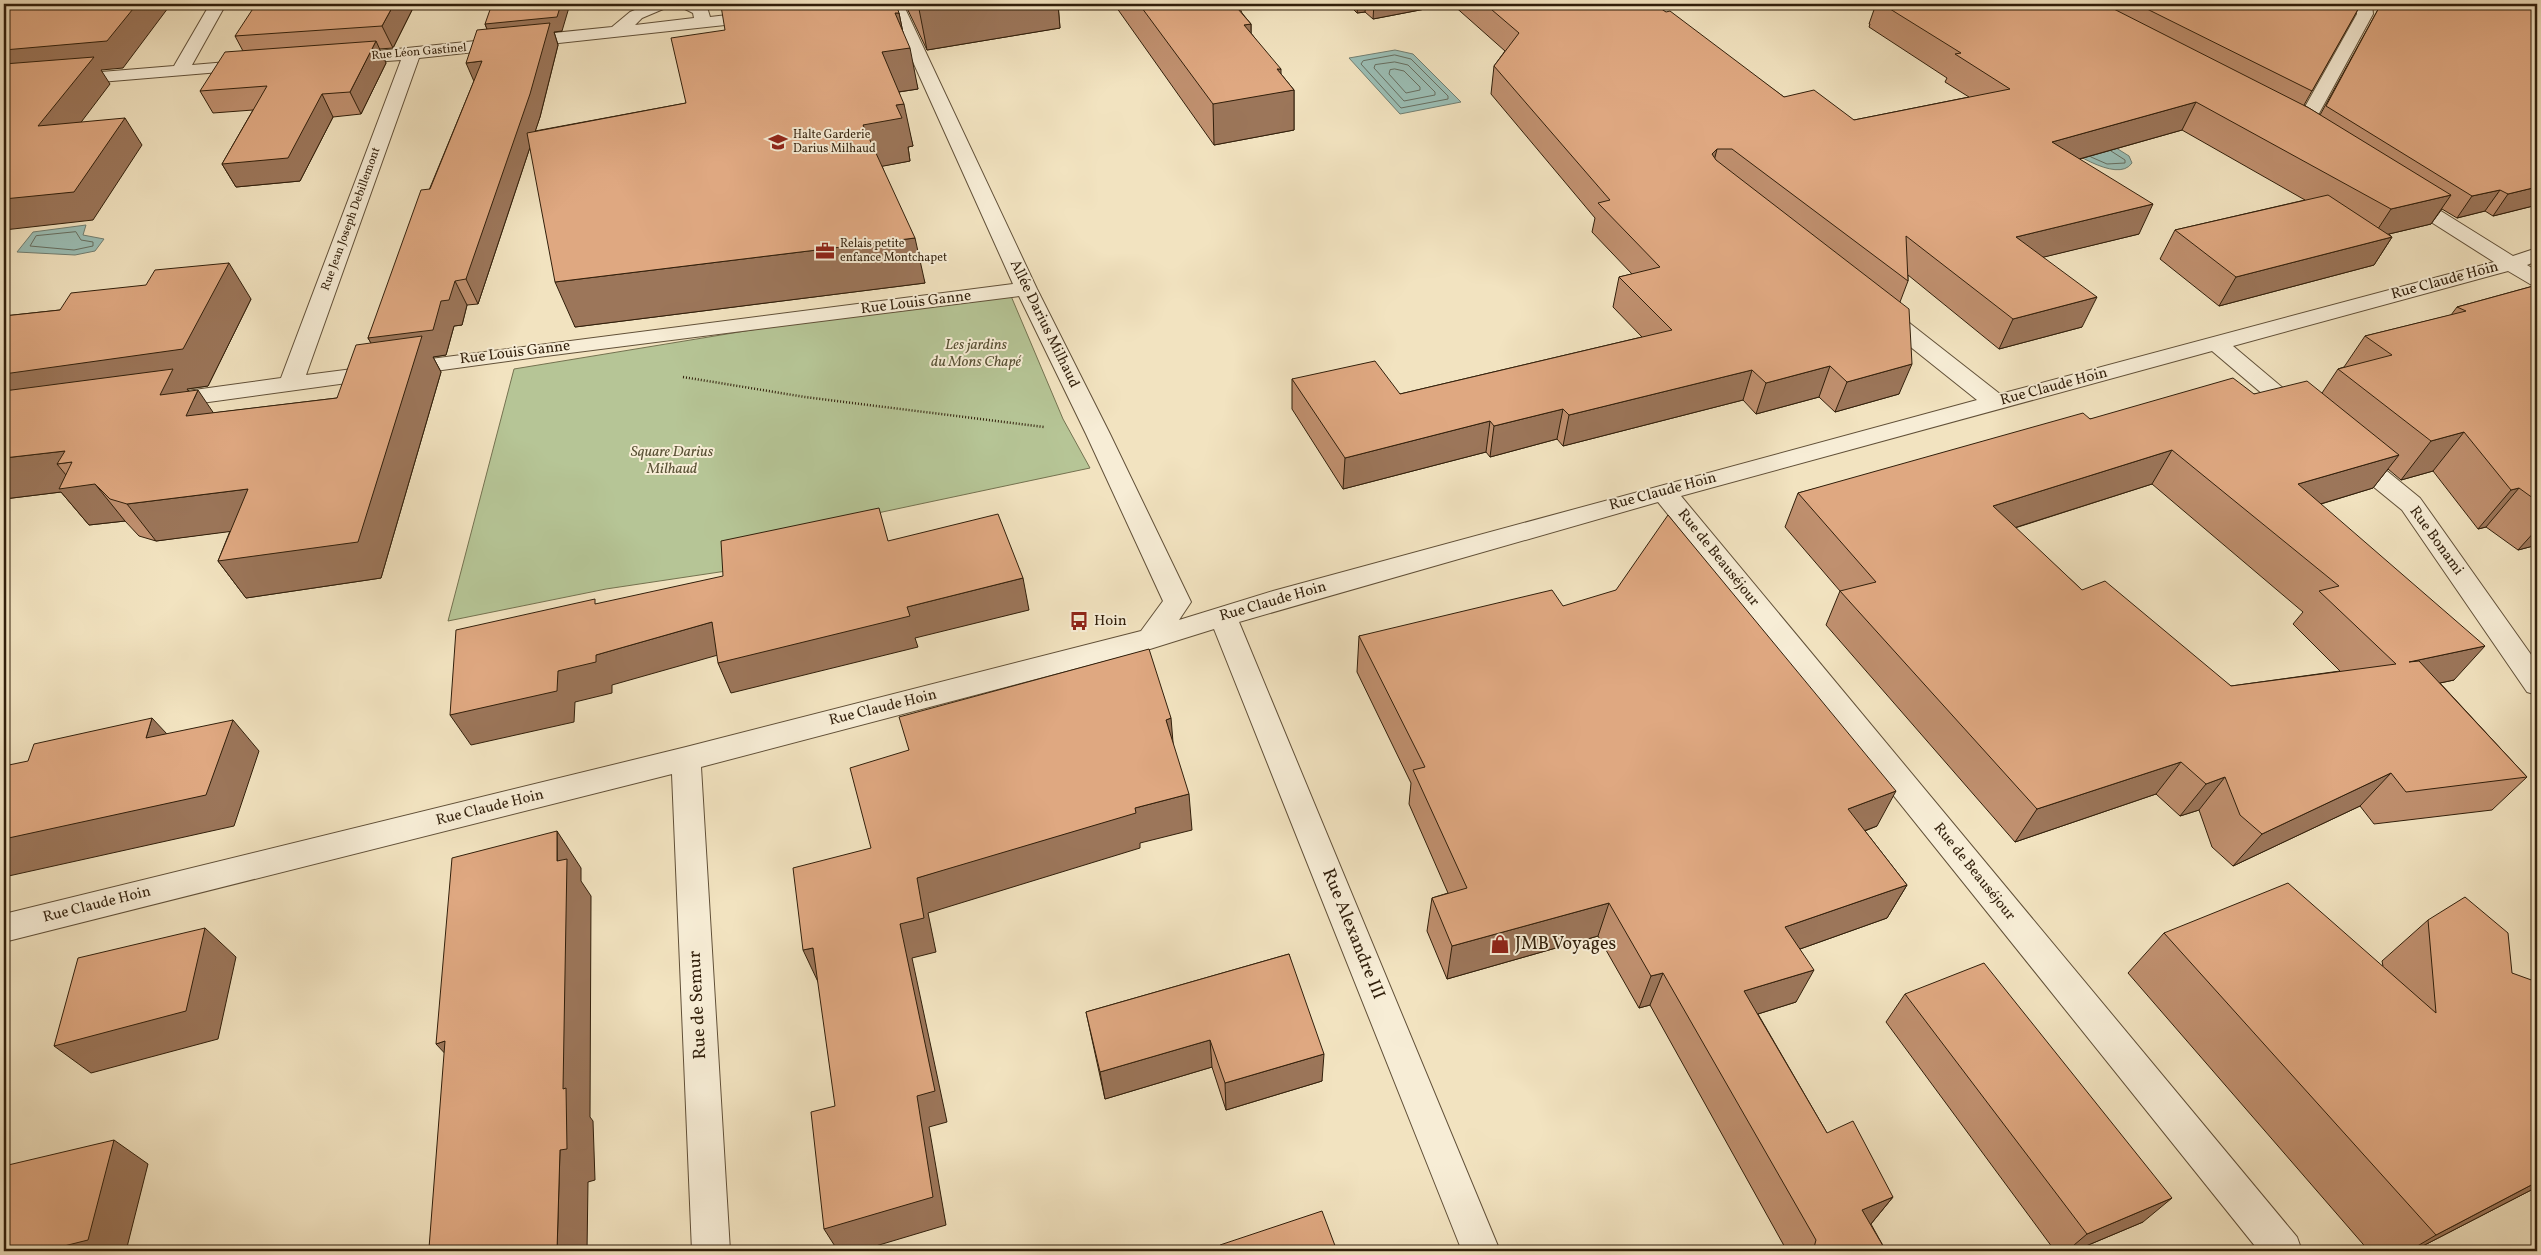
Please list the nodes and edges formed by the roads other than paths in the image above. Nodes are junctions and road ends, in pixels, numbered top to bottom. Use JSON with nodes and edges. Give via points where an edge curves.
{"nodes":[{"id":1,"x":218,"y":4,"type":"edge"},
{"id":2,"x":662,"y":4,"type":"edge"},
{"id":3,"x":688,"y":4,"type":"edge"},
{"id":4,"x":895,"y":4,"type":"edge"},
{"id":5,"x":2364,"y":4,"type":"edge"},
{"id":6,"x":782,"y":13,"type":"edge"},
{"id":7,"x":703,"y":23,"type":"junction"},
{"id":8,"x":617,"y":32,"type":"junction"},
{"id":9,"x":412,"y":54,"type":"junction"},
{"id":10,"x":323,"y":60,"type":"edge"},
{"id":11,"x":263,"y":64,"type":"edge"},
{"id":12,"x":180,"y":70,"type":"junction"},
{"id":13,"x":4,"y":85,"type":"edge"},
{"id":14,"x":2317,"y":141,"type":"edge"},
{"id":15,"x":2392,"y":189,"type":"edge"},
{"id":16,"x":2537,"y":254,"type":"edge"},
{"id":17,"x":2509,"y":264,"type":"junction"},
{"id":18,"x":2537,"y":280,"type":"edge"},
{"id":19,"x":1026,"y":289,"type":"junction"},
{"id":20,"x":1864,"y":298,"type":"edge"},
{"id":21,"x":2217,"y":344,"type":"junction"},
{"id":22,"x":291,"y":383,"type":"junction"},
{"id":23,"x":1995,"y":402,"type":"junction"},
{"id":24,"x":142,"y":404,"type":"edge"},
{"id":25,"x":1664,"y":492,"type":"junction"},
{"id":26,"x":1223,"y":616,"type":"junction"},
{"id":27,"x":1150,"y":639,"type":"junction"},
{"id":28,"x":2537,"y":684,"type":"edge"},
{"id":29,"x":686,"y":759,"type":"junction"},
{"id":30,"x":4,"y":928,"type":"edge"},
{"id":31,"x":711,"y":1251,"type":"edge"},
{"id":32,"x":1482,"y":1251,"type":"edge"},
{"id":33,"x":2283,"y":1251,"type":"edge"}],
"edges":[{"from":1,"to":12,"type":"street"},
{"from":2,"to":8,"type":"street","via":[[636,15]]},
{"from":3,"to":7,"type":"street","via":[[701,10]]},
{"from":4,"to":19,"type":"street","name":"Allée Darius Milhaud"},
{"from":5,"to":14,"type":"street","via":[[2365,14],[2292,126]]},
{"from":6,"to":7,"type":"street","name":"Rue Léon Gastinel"},
{"from":7,"to":8,"type":"street","name":"Rue Léon Gastinel"},
{"from":8,"to":9,"type":"street","name":"Rue Léon Gastinel"},
{"from":9,"to":10,"type":"street","name":"Rue Léon Gastinel"},
{"from":9,"to":22,"type":"street","name":"Rue Jean Joseph Debillemont"},
{"from":11,"to":12,"type":"street"},
{"from":12,"to":13,"type":"street"},
{"from":15,"to":17,"type":"street"},
{"from":16,"to":17,"type":"street","name":"Rue Claude Hoin"},
{"from":17,"to":18,"type":"street"},
{"from":17,"to":21,"type":"street","name":"Rue Claude Hoin"},
{"from":19,"to":22,"type":"street","name":"Rue Louis Ganne"},
{"from":19,"to":27,"type":"street","name":"Allée Darius Milhaud","via":[[1177,602]]},
{"from":20,"to":23,"type":"street"},
{"from":21,"to":23,"type":"street","name":"Rue Claude Hoin"},
{"from":21,"to":28,"type":"street","name":"Rue Bonami","via":[[2411,504]]},
{"from":22,"to":24,"type":"street","name":"Rue Louis Ganne"},
{"from":23,"to":25,"type":"street","name":"Rue Claude Hoin"},
{"from":25,"to":26,"type":"street","name":"Rue Claude Hoin"},
{"from":25,"to":33,"type":"street","name":"Rue de Beauséjour"},
{"from":26,"to":27,"type":"street","name":"Rue Claude Hoin"},
{"from":26,"to":32,"type":"street","name":"Rue Alexandre III"},
{"from":27,"to":29,"type":"street","name":"Rue Claude Hoin"},
{"from":29,"to":30,"type":"street","name":"Rue Claude Hoin"},
{"from":29,"to":31,"type":"street","name":"Rue de Semur"}]}
